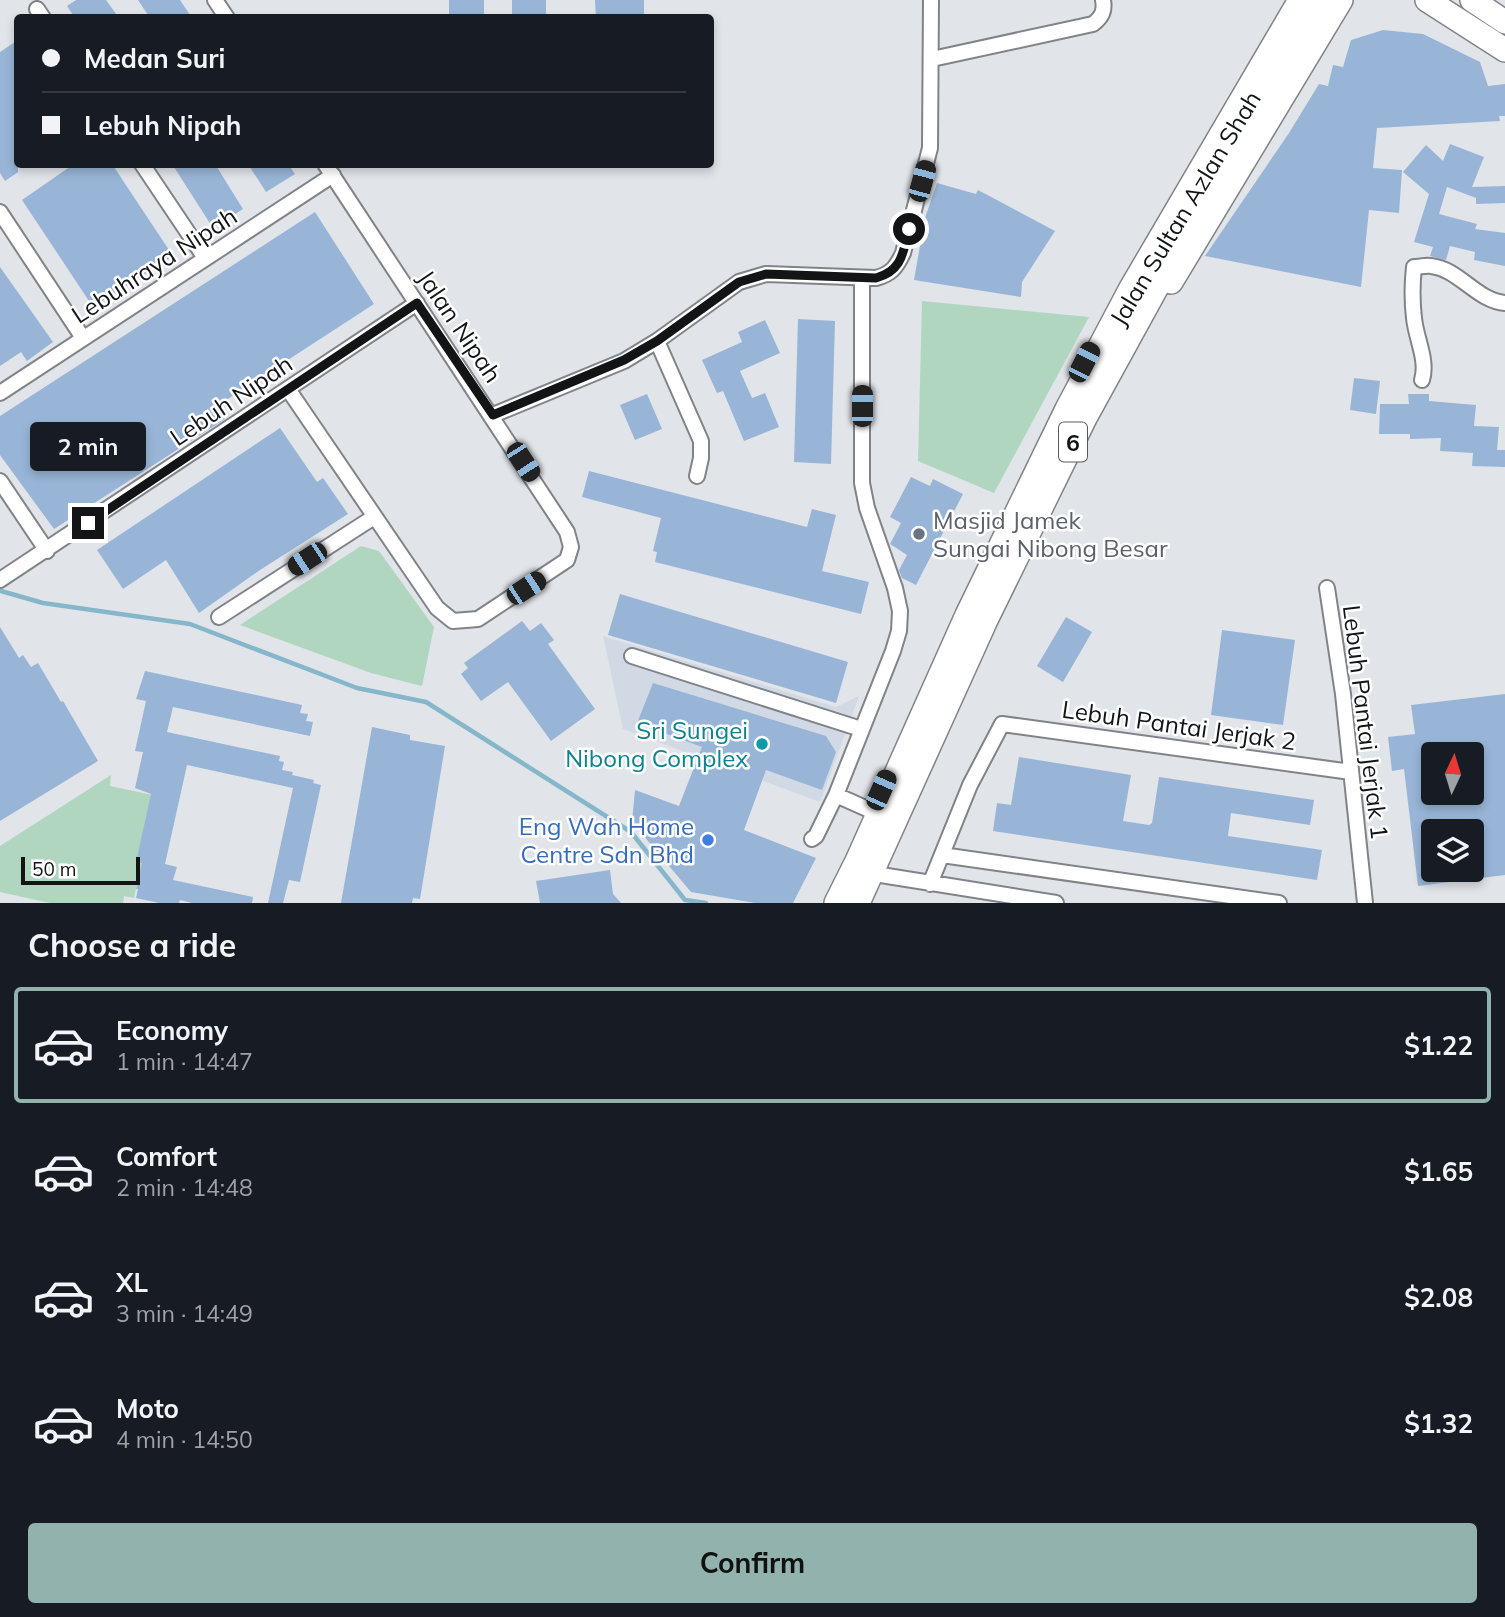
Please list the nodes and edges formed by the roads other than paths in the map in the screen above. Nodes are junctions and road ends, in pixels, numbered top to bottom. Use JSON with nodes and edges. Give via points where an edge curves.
{"nodes":[{"id":1,"x":931,"y":0,"type":"edge"},
{"id":2,"x":1102,"y":0,"type":"edge"},
{"id":3,"x":1353,"y":0,"type":"edge"},
{"id":4,"x":1427,"y":0,"type":"edge"},
{"id":5,"x":1472,"y":0,"type":"edge"},
{"id":6,"x":1291,"y":1,"type":"edge"},
{"id":7,"x":1333,"y":4,"type":"edge"},
{"id":8,"x":1505,"y":22,"type":"edge"},
{"id":9,"x":1505,"y":50,"type":"edge"},
{"id":10,"x":932,"y":59,"type":"junction"},
{"id":11,"x":145,"y":168,"type":"edge"},
{"id":12,"x":329,"y":170,"type":"edge"},
{"id":13,"x":0,"y":212,"type":"edge"},
{"id":14,"x":205,"y":258,"type":"junction"},
{"id":15,"x":862,"y":278,"type":"junction"},
{"id":16,"x":417,"y":303,"type":"junction"},
{"id":17,"x":1505,"y":303,"type":"edge"},
{"id":18,"x":83,"y":338,"type":"junction"},
{"id":19,"x":657,"y":341,"type":"junction"},
{"id":20,"x":1422,"y":380,"type":"dead end"},
{"id":21,"x":288,"y":389,"type":"junction"},
{"id":22,"x":0,"y":393,"type":"edge"},
{"id":23,"x":493,"y":415,"type":"junction"},
{"id":24,"x":697,"y":476,"type":"dead end"},
{"id":25,"x":0,"y":481,"type":"edge"},
{"id":26,"x":374,"y":517,"type":"junction"},
{"id":27,"x":47,"y":551,"type":"junction"},
{"id":28,"x":0,"y":580,"type":"edge"},
{"id":29,"x":1326,"y":588,"type":"dead end"},
{"id":30,"x":219,"y":617,"type":"dead end"},
{"id":31,"x":632,"y":656,"type":"dead end"},
{"id":32,"x":861,"y":729,"type":"junction"},
{"id":33,"x":1351,"y":772,"type":"junction"},
{"id":34,"x":836,"y":795,"type":"junction"},
{"id":35,"x":872,"y":811,"type":"junction"},
{"id":36,"x":812,"y":839,"type":"dead end"},
{"id":37,"x":942,"y":855,"type":"junction"},
{"id":38,"x":881,"y":875,"type":"junction"},
{"id":39,"x":930,"y":884,"type":"junction"},
{"id":40,"x":829,"y":903,"type":"edge"},
{"id":41,"x":836,"y":903,"type":"edge"},
{"id":42,"x":858,"y":903,"type":"edge"},
{"id":43,"x":866,"y":903,"type":"edge"},
{"id":44,"x":1056,"y":903,"type":"edge"},
{"id":45,"x":1279,"y":903,"type":"edge"},
{"id":46,"x":1365,"y":903,"type":"edge"}],
"edges":[{"from":1,"to":10,"type":"street"},
{"from":2,"to":10,"type":"street","via":[[1105,8],[1093,24]]},
{"from":3,"to":7,"type":"main road"},
{"from":4,"to":9,"type":"main road"},
{"from":5,"to":8,"type":"main road"},
{"from":6,"to":35,"type":"main road","name":"Jalan Sultan Azlan Shah","number":"6","via":[[1166,206],[1107,317],[963,604]]},
{"from":6,"to":41,"type":"main road","name":"Jalan Sultan Azlan Shah","number":"6","via":[[1056,430]]},
{"from":7,"to":38,"type":"main road","name":"Jalan Sultan Azlan Shah","number":"6","via":[[1128,355],[1058,490]]},
{"from":7,"to":42,"type":"main road","name":"Jalan Sultan Azlan Shah","number":"6","via":[[1184,236],[1085,418],[986,620]]},
{"from":10,"to":15,"type":"street","via":[[930,148],[903,253],[889,275]]},
{"from":11,"to":14,"type":"street"},
{"from":12,"to":14,"type":"street","name":"Lebuhraya Nipah"},
{"from":12,"to":16,"type":"street","name":"Jalan Nipah"},
{"from":13,"to":18,"type":"street"},
{"from":14,"to":18,"type":"street","name":"Lebuhraya Nipah"},
{"from":15,"to":19,"type":"street","via":[[751,277]]},
{"from":15,"to":32,"type":"street","via":[[862,483],[900,611],[893,651]]},
{"from":16,"to":21,"type":"street","name":"Lebuh Nipah"},
{"from":16,"to":23,"type":"street","name":"Jalan Nipah"},
{"from":17,"to":20,"type":"street","via":[[1496,303],[1431,265],[1414,267],[1412,293],[1425,369]]},
{"from":18,"to":22,"type":"street","name":"Lebuhraya Nipah"},
{"from":19,"to":23,"type":"street","via":[[624,360]]},
{"from":19,"to":24,"type":"street","via":[[701,441]]},
{"from":21,"to":26,"type":"street"},
{"from":21,"to":27,"type":"street","name":"Lebuh Nipah"},
{"from":23,"to":26,"type":"street","name":"Jalan Nipah","via":[[568,531],[570,552],[561,566],[478,619],[453,621],[436,608]]},
{"from":25,"to":27,"type":"street"},
{"from":26,"to":30,"type":"street"},
{"from":27,"to":28,"type":"street","name":"Lebuh Nipah"},
{"from":29,"to":33,"type":"street","name":"Lebuh Pantai Jerjak 1"},
{"from":31,"to":32,"type":"street"},
{"from":32,"to":34,"type":"street"},
{"from":33,"to":37,"type":"street","name":"Lebuh Pantai Jerjak 2","via":[[1002,724]]},
{"from":33,"to":46,"type":"street","name":"Lebuh Pantai Jerjak 1"},
{"from":34,"to":35,"type":"street"},
{"from":34,"to":36,"type":"street"},
{"from":35,"to":40,"type":"main road","name":"Jalan Sultan Azlan Shah","number":"6"},
{"from":37,"to":39,"type":"street"},
{"from":37,"to":45,"type":"street"},
{"from":38,"to":39,"type":"street"},
{"from":38,"to":43,"type":"main road","name":"Jalan Sultan Azlan Shah","number":"6"},
{"from":39,"to":44,"type":"street"}]}
